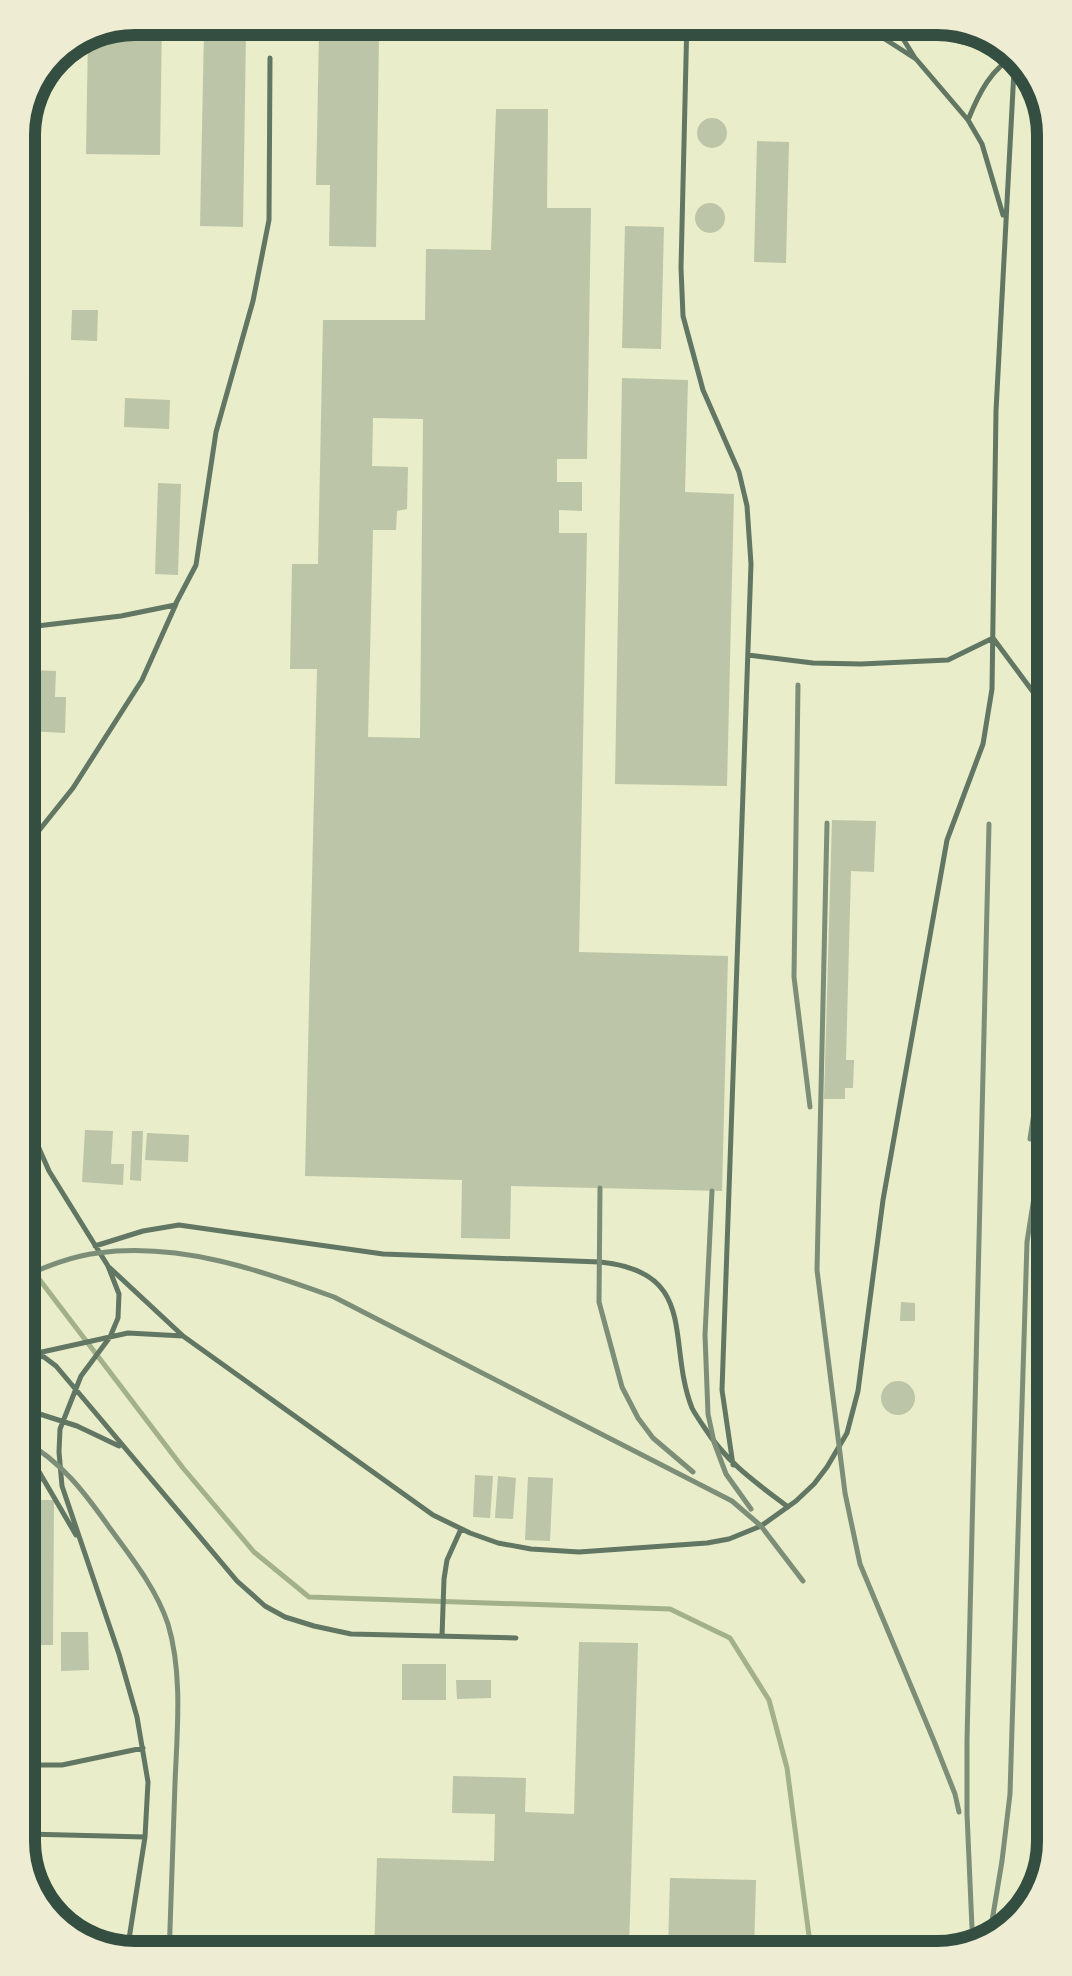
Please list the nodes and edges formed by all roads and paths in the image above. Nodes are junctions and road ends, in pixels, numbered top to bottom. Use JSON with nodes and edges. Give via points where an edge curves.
{"nodes":[{"id":1,"x":686,"y":35,"type":"edge"},
{"id":2,"x":879,"y":35,"type":"edge"},
{"id":3,"x":901,"y":35,"type":"edge"},
{"id":4,"x":946,"y":35,"type":"edge"},
{"id":5,"x":979,"y":45,"type":"edge"},
{"id":6,"x":270,"y":58,"type":"dead end"},
{"id":7,"x":916,"y":59,"type":"junction"},
{"id":8,"x":1005,"y":62,"type":"edge"},
{"id":9,"x":1014,"y":71,"type":"edge"},
{"id":10,"x":968,"y":120,"type":"junction"},
{"id":11,"x":1005,"y":222,"type":"junction"},
{"id":12,"x":177,"y":601,"type":"junction"},
{"id":13,"x":35,"y":626,"type":"edge"},
{"id":14,"x":992,"y":638,"type":"junction"},
{"id":15,"x":748,"y":656,"type":"junction"},
{"id":16,"x":1037,"y":697,"type":"edge"},
{"id":17,"x":35,"y":837,"type":"edge"},
{"id":18,"x":35,"y":1141,"type":"edge"},
{"id":19,"x":95,"y":1246,"type":"junction"},
{"id":20,"x":108,"y":1266,"type":"junction"},
{"id":21,"x":183,"y":1336,"type":"junction"},
{"id":22,"x":110,"y":1337,"type":"junction"},
{"id":23,"x":35,"y":1353,"type":"edge"},
{"id":24,"x":35,"y":1355,"type":"edge"},
{"id":25,"x":76,"y":1388,"type":"junction"},
{"id":26,"x":35,"y":1413,"type":"edge"},
{"id":27,"x":63,"y":1422,"type":"junction"},
{"id":28,"x":124,"y":1449,"type":"junction"},
{"id":29,"x":35,"y":1465,"type":"edge"},
{"id":30,"x":733,"y":1465,"type":"junction"},
{"id":31,"x":35,"y":1474,"type":"edge"},
{"id":32,"x":44,"y":1481,"type":"junction"},
{"id":33,"x":788,"y":1506,"type":"junction"},
{"id":34,"x":461,"y":1529,"type":"junction"},
{"id":35,"x":82,"y":1546,"type":"junction"},
{"id":36,"x":442,"y":1636,"type":"junction"},
{"id":37,"x":516,"y":1638,"type":"dead end"},
{"id":38,"x":143,"y":1748,"type":"junction"},
{"id":39,"x":35,"y":1765,"type":"edge"},
{"id":40,"x":35,"y":1834,"type":"edge"},
{"id":41,"x":145,"y":1837,"type":"junction"},
{"id":42,"x":129,"y":1941,"type":"edge"}],
"edges":[{"from":1,"to":15,"type":"lane","via":[[683,316],[703,390],[748,506]]},
{"from":2,"to":7,"type":"lane"},
{"from":3,"to":7,"type":"lane"},
{"from":4,"to":5,"type":"lane"},
{"from":6,"to":12,"type":"lane","via":[[269,220],[254,301],[216,432],[196,565]]},
{"from":7,"to":10,"type":"lane"},
{"from":8,"to":10,"type":"lane","via":[[984,84]]},
{"from":9,"to":11,"type":"lane"},
{"from":10,"to":11,"type":"lane"},
{"from":11,"to":14,"type":"lane"},
{"from":12,"to":13,"type":"lane"},
{"from":12,"to":17,"type":"lane","via":[[142,680]]},
{"from":14,"to":15,"type":"lane","via":[[948,660],[845,664]]},
{"from":14,"to":16,"type":"lane"},
{"from":14,"to":33,"type":"lane","via":[[983,744],[946,840],[920,983],[858,1391],[839,1448]]},
{"from":15,"to":30,"type":"lane","via":[[722,1390]]},
{"from":18,"to":19,"type":"lane"},
{"from":19,"to":20,"type":"lane"},
{"from":19,"to":30,"type":"lane","via":[[179,1225],[383,1254],[600,1262],[640,1271],[663,1288],[676,1317],[692,1408]]},
{"from":20,"to":21,"type":"lane"},
{"from":20,"to":22,"type":"lane","via":[[119,1294]]},
{"from":21,"to":22,"type":"lane"},
{"from":21,"to":34,"type":"lane"},
{"from":22,"to":23,"type":"lane"},
{"from":22,"to":25,"type":"lane"},
{"from":24,"to":25,"type":"lane"},
{"from":25,"to":27,"type":"lane"},
{"from":25,"to":28,"type":"lane"},
{"from":26,"to":27,"type":"lane"},
{"from":27,"to":28,"type":"lane"},
{"from":27,"to":35,"type":"lane","via":[[62,1486]]},
{"from":28,"to":36,"type":"lane","via":[[265,1606],[351,1634]]},
{"from":29,"to":32,"type":"lane"},
{"from":30,"to":33,"type":"lane"},
{"from":31,"to":32,"type":"lane"},
{"from":32,"to":35,"type":"lane"},
{"from":33,"to":34,"type":"lane","via":[[730,1539],[648,1548],[531,1549]]},
{"from":34,"to":36,"type":"lane","via":[[446,1560]]},
{"from":35,"to":38,"type":"lane"},
{"from":36,"to":37,"type":"lane"},
{"from":38,"to":39,"type":"lane"},
{"from":38,"to":41,"type":"lane"},
{"from":40,"to":41,"type":"lane"},
{"from":41,"to":42,"type":"lane"}]}
